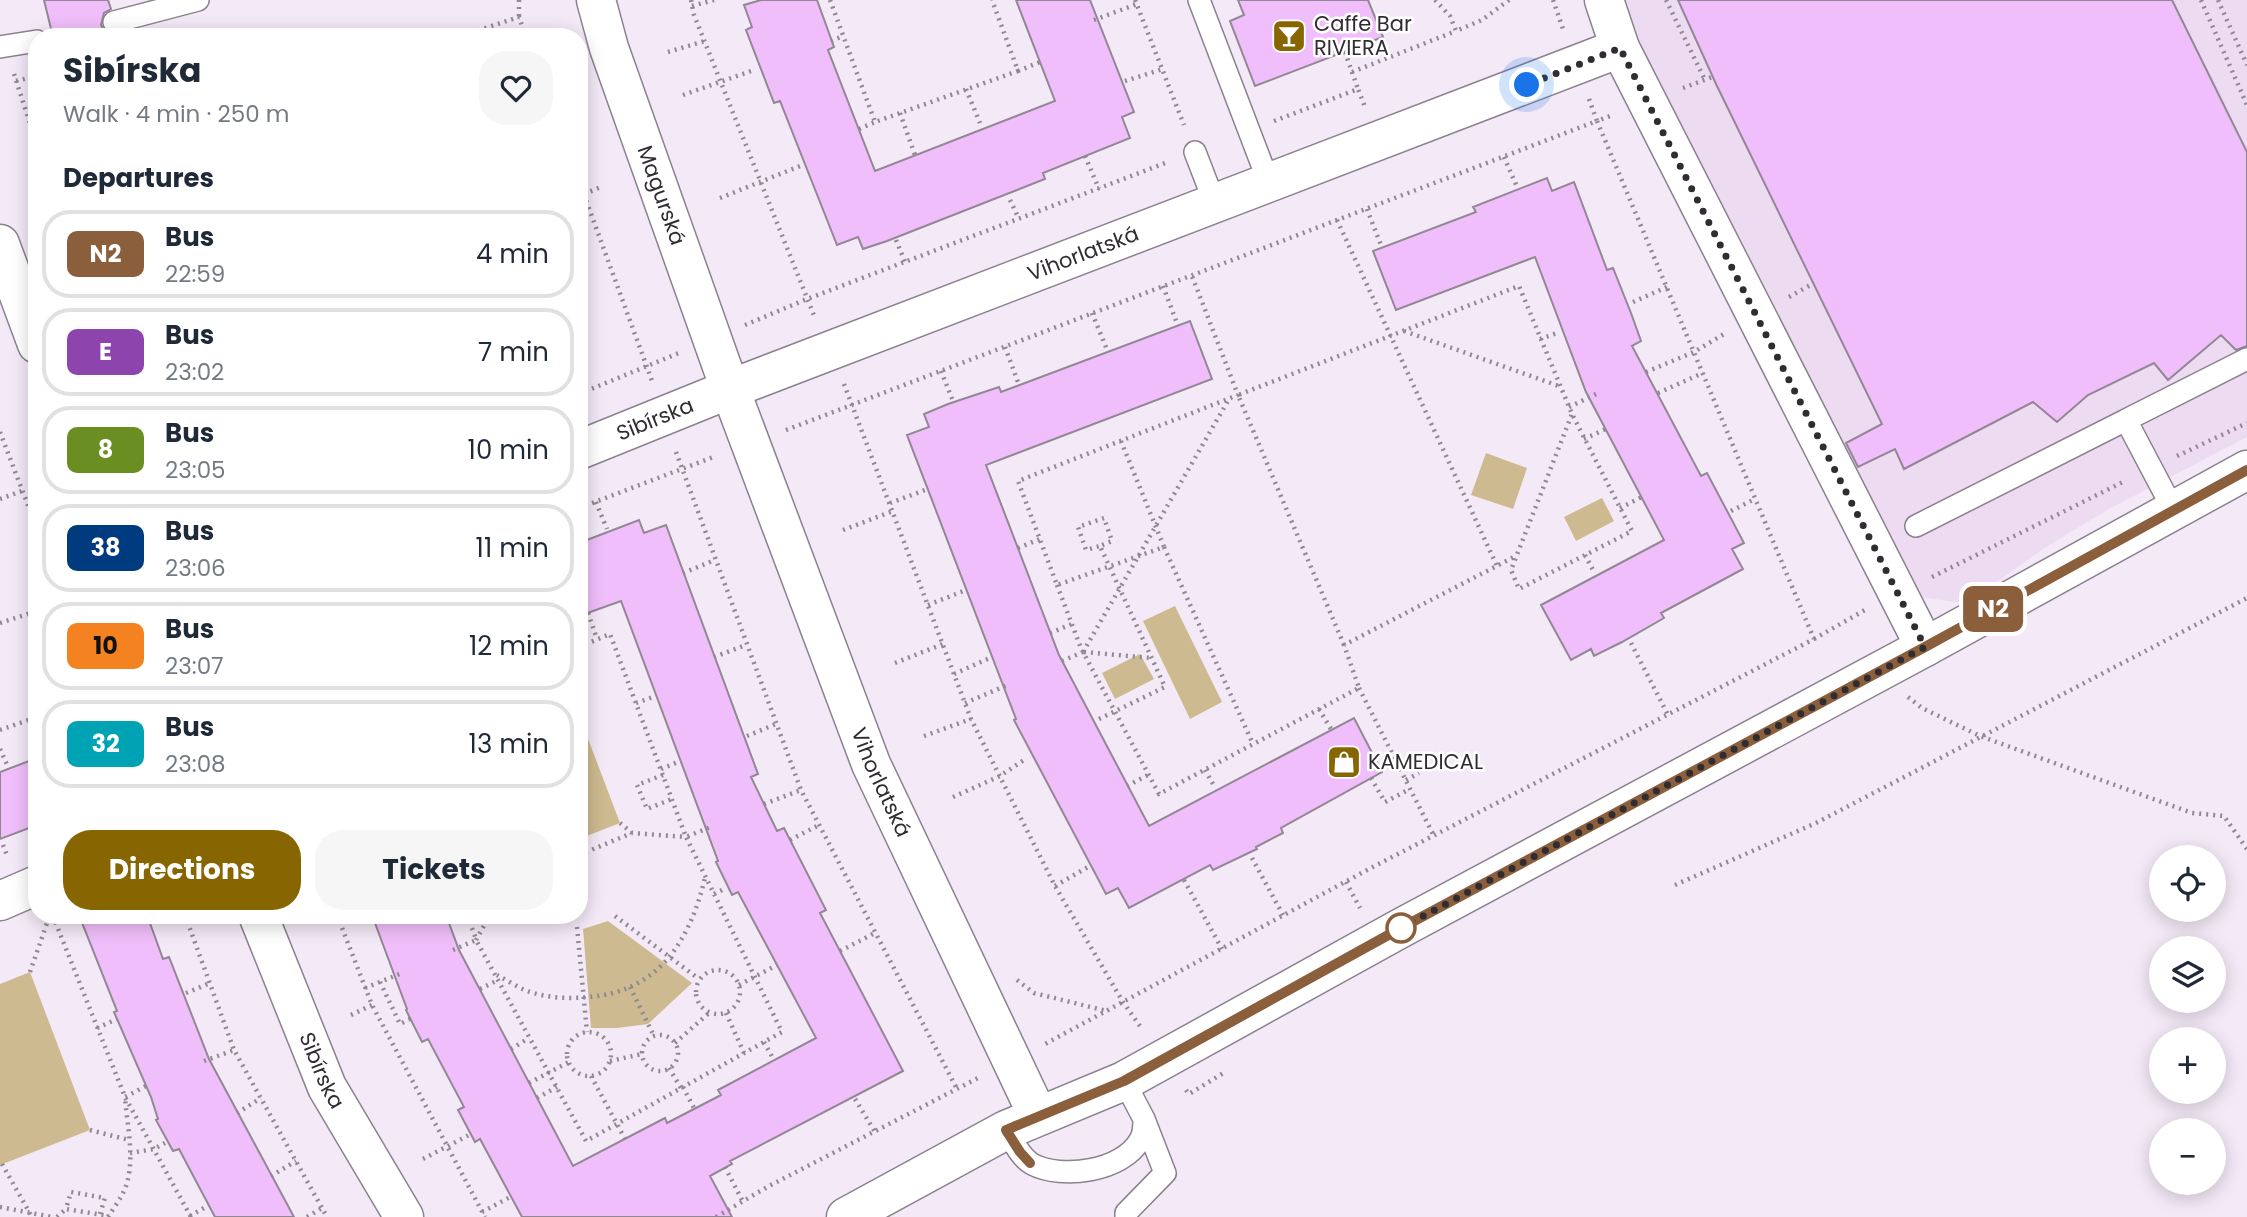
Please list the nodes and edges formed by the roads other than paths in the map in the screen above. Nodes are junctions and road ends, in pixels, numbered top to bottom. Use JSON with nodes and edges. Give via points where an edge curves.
{"nodes":[{"id":1,"x":198,"y":0,"type":"edge"},
{"id":2,"x":596,"y":0,"type":"edge"},
{"id":3,"x":1199,"y":0,"type":"edge"},
{"id":4,"x":1604,"y":0,"type":"edge"},
{"id":5,"x":114,"y":22,"type":"dead end"},
{"id":6,"x":28,"y":43,"type":"edge"},
{"id":7,"x":3,"y":47,"type":"edge"},
{"id":8,"x":1620,"y":48,"type":"junction"},
{"id":9,"x":1195,"y":152,"type":"road end"},
{"id":10,"x":1269,"y":183,"type":"junction"},
{"id":11,"x":1215,"y":204,"type":"junction"},
{"id":12,"x":0,"y":244,"type":"edge"},
{"id":13,"x":28,"y":320,"type":"edge"},
{"id":14,"x":2247,"y":359,"type":"edge"},
{"id":15,"x":730,"y":389,"type":"junction"},
{"id":16,"x":2126,"y":420,"type":"junction"},
{"id":17,"x":588,"y":446,"type":"edge"},
{"id":18,"x":2247,"y":470,"type":"edge"},
{"id":19,"x":2174,"y":511,"type":"junction"},
{"id":20,"x":1916,"y":526,"type":"dead end"},
{"id":21,"x":1925,"y":647,"type":"junction"},
{"id":22,"x":28,"y":889,"type":"edge"},
{"id":23,"x":0,"y":901,"type":"edge"},
{"id":24,"x":262,"y":924,"type":"edge"},
{"id":25,"x":1124,"y":1081,"type":"junction"},
{"id":26,"x":1144,"y":1119,"type":"junction"},
{"id":27,"x":1022,"y":1123,"type":"junction"},
{"id":28,"x":404,"y":1217,"type":"edge"},
{"id":29,"x":846,"y":1217,"type":"edge"},
{"id":30,"x":1126,"y":1217,"type":"edge"}],
"edges":[{"from":1,"to":5,"type":"lane"},
{"from":2,"to":15,"type":"street","name":"Magurská"},
{"from":3,"to":10,"type":"lane"},
{"from":4,"to":8,"type":"street"},
{"from":6,"to":7,"type":"lane"},
{"from":8,"to":10,"type":"street","name":"Vihorlatská"},
{"from":8,"to":21,"type":"street"},
{"from":9,"to":11,"type":"lane"},
{"from":10,"to":11,"type":"street","name":"Vihorlatská"},
{"from":11,"to":15,"type":"street","name":"Vihorlatská"},
{"from":12,"to":13,"type":"street"},
{"from":14,"to":16,"type":"lane"},
{"from":15,"to":17,"type":"street","name":"Sibírska"},
{"from":15,"to":27,"type":"street","name":"Vihorlatská","via":[[871,764],[1012,1061]]},
{"from":16,"to":19,"type":"lane"},
{"from":16,"to":20,"type":"lane"},
{"from":18,"to":19,"type":"street"},
{"from":19,"to":21,"type":"street"},
{"from":21,"to":25,"type":"street"},
{"from":22,"to":23,"type":"street"},
{"from":24,"to":28,"type":"street","name":"Sibírska","via":[[327,1087]]},
{"from":25,"to":26,"type":"lane"},
{"from":25,"to":27,"type":"street"},
{"from":26,"to":27,"type":"lane","via":[[1141,1139],[1124,1156],[1075,1172],[1030,1163],[1020,1152]]},
{"from":26,"to":30,"type":"lane","via":[[1165,1173]]},
{"from":27,"to":29,"type":"street"}]}
